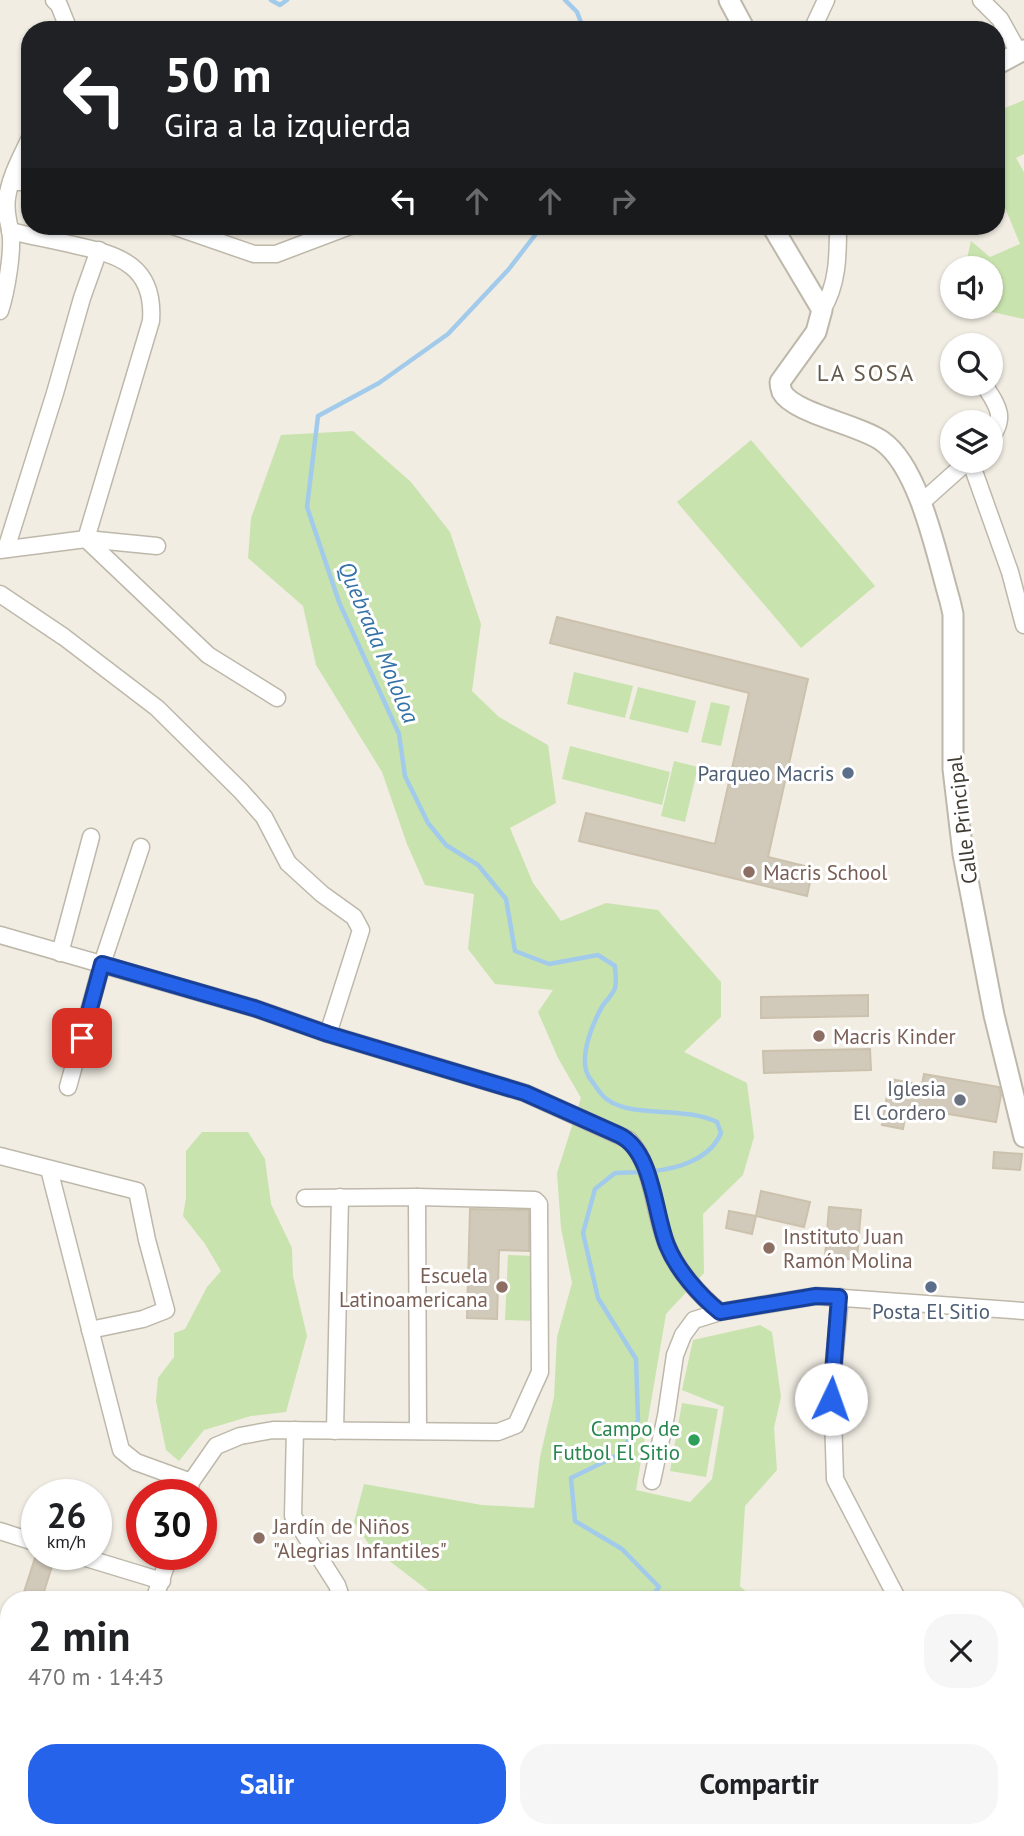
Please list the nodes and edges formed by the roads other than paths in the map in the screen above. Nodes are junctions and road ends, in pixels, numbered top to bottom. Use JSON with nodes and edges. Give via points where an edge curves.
{"nodes":[{"id":1,"x":54,"y":0,"type":"edge"},
{"id":2,"x":729,"y":0,"type":"edge"},
{"id":3,"x":826,"y":0,"type":"edge"},
{"id":4,"x":981,"y":0,"type":"edge"},
{"id":5,"x":65,"y":21,"type":"edge"},
{"id":6,"x":740,"y":21,"type":"edge"},
{"id":7,"x":816,"y":21,"type":"edge"},
{"id":8,"x":1001,"y":21,"type":"edge"},
{"id":9,"x":1005,"y":27,"type":"edge"},
{"id":10,"x":1021,"y":51,"type":"edge"},
{"id":11,"x":1005,"y":60,"type":"edge"},
{"id":12,"x":21,"y":159,"type":"edge"},
{"id":13,"x":11,"y":182,"type":"junction"},
{"id":14,"x":21,"y":182,"type":"edge"},
{"id":15,"x":5,"y":223,"type":"edge"},
{"id":16,"x":47,"y":235,"type":"edge"},
{"id":17,"x":199,"y":235,"type":"edge"},
{"id":18,"x":326,"y":235,"type":"edge"},
{"id":19,"x":777,"y":235,"type":"edge"},
{"id":20,"x":837,"y":235,"type":"edge"},
{"id":21,"x":99,"y":250,"type":"junction"},
{"id":22,"x":822,"y":310,"type":"junction"},
{"id":23,"x":0,"y":311,"type":"edge"},
{"id":24,"x":954,"y":473,"type":"edge"},
{"id":25,"x":974,"y":473,"type":"edge"},
{"id":26,"x":922,"y":502,"type":"junction"},
{"id":27,"x":86,"y":539,"type":"junction"},
{"id":28,"x":157,"y":546,"type":"dead end"},
{"id":29,"x":3,"y":549,"type":"edge"},
{"id":30,"x":0,"y":594,"type":"edge"},
{"id":31,"x":1024,"y":625,"type":"edge"},
{"id":32,"x":277,"y":698,"type":"dead end"},
{"id":33,"x":91,"y":837,"type":"dead end"},
{"id":34,"x":141,"y":847,"type":"dead end"},
{"id":35,"x":0,"y":935,"type":"edge"},
{"id":36,"x":60,"y":953,"type":"junction"},
{"id":37,"x":102,"y":964,"type":"junction"},
{"id":38,"x":328,"y":1034,"type":"junction"},
{"id":39,"x":68,"y":1087,"type":"dead end"},
{"id":40,"x":1024,"y":1137,"type":"edge"},
{"id":41,"x":0,"y":1156,"type":"edge"},
{"id":42,"x":49,"y":1169,"type":"junction"},
{"id":43,"x":340,"y":1196,"type":"junction"},
{"id":44,"x":417,"y":1197,"type":"junction"},
{"id":45,"x":305,"y":1198,"type":"dead end"},
{"id":46,"x":839,"y":1297,"type":"junction"},
{"id":47,"x":1024,"y":1311,"type":"edge"},
{"id":48,"x":720,"y":1312,"type":"junction"},
{"id":49,"x":90,"y":1330,"type":"junction"},
{"id":50,"x":295,"y":1430,"type":"junction"},
{"id":51,"x":335,"y":1431,"type":"junction"},
{"id":52,"x":418,"y":1432,"type":"junction"},
{"id":53,"x":171,"y":1479,"type":"edge"},
{"id":54,"x":196,"y":1479,"type":"edge"},
{"id":55,"x":652,"y":1481,"type":"dead end"},
{"id":56,"x":0,"y":1531,"type":"edge"},
{"id":57,"x":21,"y":1538,"type":"edge"},
{"id":58,"x":112,"y":1566,"type":"edge"},
{"id":59,"x":165,"y":1570,"type":"edge"},
{"id":60,"x":162,"y":1581,"type":"junction"},
{"id":61,"x":158,"y":1591,"type":"edge"},
{"id":62,"x":339,"y":1591,"type":"edge"},
{"id":63,"x":893,"y":1591,"type":"edge"}],
"edges":[{"from":1,"to":5,"type":"street"},
{"from":2,"to":6,"type":"street"},
{"from":3,"to":7,"type":"street"},
{"from":4,"to":8,"type":"street"},
{"from":9,"to":10,"type":"street"},
{"from":10,"to":11,"type":"street"},
{"from":12,"to":13,"type":"street"},
{"from":13,"to":14,"type":"street"},
{"from":13,"to":15,"type":"street"},
{"from":15,"to":23,"type":"street","via":[[8,274]]},
{"from":16,"to":21,"type":"street"},
{"from":17,"to":18,"type":"street","via":[[254,254],[276,254]]},
{"from":19,"to":22,"type":"street"},
{"from":20,"to":22,"type":"street","via":[[835,278]]},
{"from":21,"to":27,"type":"street","via":[[124,259],[137,270],[152,301],[151,321]]},
{"from":21,"to":29,"type":"street"},
{"from":22,"to":26,"type":"street","name":"Calle Principal","via":[[816,332],[780,382],[782,393],[792,403],[884,442]]},
{"from":24,"to":26,"type":"street"},
{"from":25,"to":31,"type":"street"},
{"from":26,"to":40,"type":"street","name":"Calle Principal","via":[[953,614],[953,769],[963,853],[994,1015]]},
{"from":27,"to":28,"type":"street"},
{"from":27,"to":29,"type":"street"},
{"from":27,"to":32,"type":"street","via":[[208,655]]},
{"from":30,"to":38,"type":"street","via":[[157,708],[264,817],[288,863],[354,917],[361,930]]},
{"from":33,"to":36,"type":"street"},
{"from":34,"to":37,"type":"street"},
{"from":35,"to":36,"type":"street"},
{"from":36,"to":37,"type":"street"},
{"from":37,"to":38,"type":"street"},
{"from":37,"to":39,"type":"street"},
{"from":38,"to":48,"type":"street","via":[[525,1093],[629,1140],[644,1166],[667,1247],[706,1301]]},
{"from":41,"to":42,"type":"street"},
{"from":42,"to":49,"type":"street"},
{"from":42,"to":49,"type":"street","via":[[137,1191],[166,1310]]},
{"from":43,"to":44,"type":"street"},
{"from":43,"to":45,"type":"street"},
{"from":43,"to":51,"type":"street"},
{"from":44,"to":52,"type":"street"},
{"from":44,"to":52,"type":"street","via":[[535,1200],[539,1204],[540,1372],[516,1425],[498,1432]]},
{"from":46,"to":47,"type":"street"},
{"from":46,"to":48,"type":"street","via":[[816,1296]]},
{"from":46,"to":63,"type":"street","via":[[832,1384],[835,1479]]},
{"from":48,"to":55,"type":"street","via":[[694,1320],[683,1335],[675,1355]]},
{"from":49,"to":53,"type":"street","via":[[121,1450]]},
{"from":50,"to":51,"type":"street"},
{"from":50,"to":54,"type":"street","via":[[240,1436],[216,1446]]},
{"from":50,"to":62,"type":"street","via":[[293,1516]]},
{"from":51,"to":52,"type":"street"},
{"from":56,"to":57,"type":"street"},
{"from":58,"to":60,"type":"street"},
{"from":59,"to":60,"type":"street"},
{"from":60,"to":61,"type":"street"}]}
